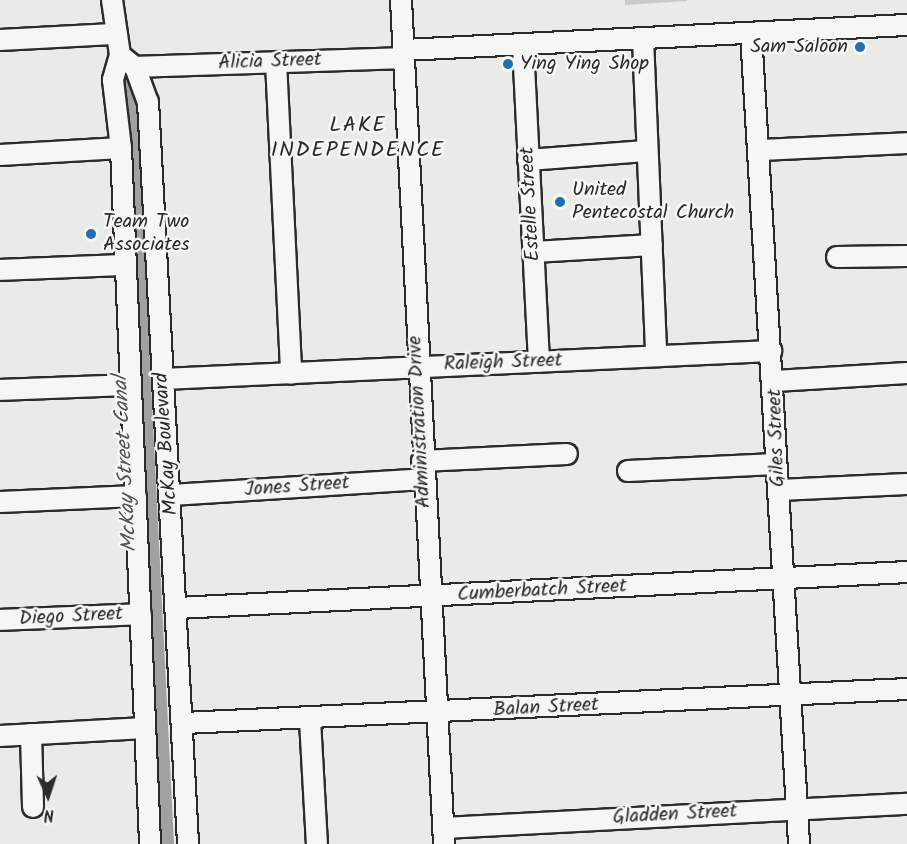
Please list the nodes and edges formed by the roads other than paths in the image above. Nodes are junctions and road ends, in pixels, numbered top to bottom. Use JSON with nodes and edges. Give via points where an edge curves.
{"nodes":[{"id":1,"x":112,"y":0,"type":"edge"},
{"id":2,"x":401,"y":0,"type":"edge"},
{"id":3,"x":907,"y":25,"type":"edge"},
{"id":4,"x":751,"y":33,"type":"junction"},
{"id":5,"x":113,"y":34,"type":"junction"},
{"id":6,"x":642,"y":39,"type":"junction"},
{"id":7,"x":0,"y":40,"type":"edge"},
{"id":8,"x":523,"y":46,"type":"junction"},
{"id":9,"x":404,"y":54,"type":"junction"},
{"id":10,"x":120,"y":55,"type":"junction"},
{"id":11,"x":276,"y":62,"type":"junction"},
{"id":12,"x":135,"y":67,"type":"junction"},
{"id":13,"x":907,"y":143,"type":"edge"},
{"id":14,"x":121,"y":148,"type":"junction"},
{"id":15,"x":761,"y":150,"type":"junction"},
{"id":16,"x":646,"y":151,"type":"junction"},
{"id":17,"x":0,"y":155,"type":"edge"},
{"id":18,"x":528,"y":160,"type":"junction"},
{"id":19,"x":652,"y":245,"type":"junction"},
{"id":20,"x":534,"y":252,"type":"junction"},
{"id":21,"x":907,"y":256,"type":"edge"},
{"id":22,"x":837,"y":257,"type":"dead end"},
{"id":23,"x":125,"y":265,"type":"junction"},
{"id":24,"x":0,"y":270,"type":"edge"},
{"id":25,"x":771,"y":351,"type":"junction"},
{"id":26,"x":656,"y":354,"type":"junction"},
{"id":27,"x":539,"y":362,"type":"junction"},
{"id":28,"x":417,"y":366,"type":"junction"},
{"id":29,"x":907,"y":373,"type":"edge"},
{"id":30,"x":291,"y":374,"type":"junction"},
{"id":31,"x":163,"y":380,"type":"junction"},
{"id":32,"x":775,"y":381,"type":"junction"},
{"id":33,"x":130,"y":385,"type":"junction"},
{"id":34,"x":0,"y":390,"type":"edge"},
{"id":35,"x":567,"y":454,"type":"dead end"},
{"id":36,"x":776,"y":464,"type":"junction"},
{"id":37,"x":422,"y":470,"type":"junction"},
{"id":38,"x":628,"y":471,"type":"dead end"},
{"id":39,"x":907,"y":484,"type":"edge"},
{"id":40,"x":778,"y":490,"type":"junction"},
{"id":41,"x":171,"y":495,"type":"junction"},
{"id":42,"x":136,"y":496,"type":"junction"},
{"id":43,"x":0,"y":502,"type":"edge"},
{"id":44,"x":907,"y":572,"type":"edge"},
{"id":45,"x":782,"y":579,"type":"junction"},
{"id":46,"x":430,"y":597,"type":"junction"},
{"id":47,"x":177,"y":608,"type":"junction"},
{"id":48,"x":141,"y":614,"type":"junction"},
{"id":49,"x":0,"y":621,"type":"edge"},
{"id":50,"x":907,"y":689,"type":"edge"},
{"id":51,"x":791,"y":693,"type":"junction"},
{"id":52,"x":434,"y":715,"type":"junction"},
{"id":53,"x":310,"y":720,"type":"junction"},
{"id":54,"x":184,"y":723,"type":"junction"},
{"id":55,"x":145,"y":728,"type":"junction"},
{"id":56,"x":31,"y":734,"type":"junction"},
{"id":57,"x":0,"y":736,"type":"edge"},
{"id":58,"x":907,"y":804,"type":"edge"},
{"id":59,"x":33,"y":807,"type":"dead end"},
{"id":60,"x":796,"y":808,"type":"junction"},
{"id":61,"x":444,"y":836,"type":"edge"},
{"id":62,"x":150,"y":844,"type":"edge"},
{"id":63,"x":189,"y":844,"type":"edge"},
{"id":64,"x":317,"y":844,"type":"edge"},
{"id":65,"x":799,"y":844,"type":"edge"}],
"edges":[{"from":1,"to":5,"type":"street"},
{"from":2,"to":9,"type":"street","name":"Administration Drive"},
{"from":3,"to":4,"type":"street","name":"Alicia Street"},
{"from":4,"to":6,"type":"street","name":"Alicia Street"},
{"from":4,"to":15,"type":"street","name":"Giles Street"},
{"from":5,"to":7,"type":"street"},
{"from":5,"to":10,"type":"street"},
{"from":6,"to":8,"type":"street","name":"Alicia Street"},
{"from":6,"to":16,"type":"street"},
{"from":8,"to":9,"type":"street","name":"Alicia Street"},
{"from":8,"to":18,"type":"street","name":"Estelle Street"},
{"from":9,"to":11,"type":"street","name":"Alicia Street"},
{"from":9,"to":28,"type":"street","name":"Administration Drive"},
{"from":10,"to":12,"type":"street"},
{"from":10,"to":14,"type":"street","name":"McKay Boulevard","via":[[113,80]]},
{"from":11,"to":12,"type":"street","name":"Alicia Street"},
{"from":11,"to":30,"type":"street"},
{"from":12,"to":31,"type":"street","name":"McKay Boulevard","via":[[148,102]]},
{"from":13,"to":15,"type":"street"},
{"from":14,"to":17,"type":"street"},
{"from":14,"to":23,"type":"street","name":"McKay Boulevard"},
{"from":15,"to":25,"type":"street","name":"Giles Street"},
{"from":16,"to":18,"type":"street"},
{"from":16,"to":19,"type":"street"},
{"from":18,"to":20,"type":"street","name":"Estelle Street"},
{"from":19,"to":20,"type":"street"},
{"from":19,"to":26,"type":"street"},
{"from":20,"to":27,"type":"street","name":"Estelle Street"},
{"from":21,"to":22,"type":"street"},
{"from":23,"to":24,"type":"street"},
{"from":23,"to":33,"type":"street","name":"McKay Boulevard"},
{"from":25,"to":26,"type":"street","name":"Raleigh Street"},
{"from":25,"to":32,"type":"street","name":"Giles Street"},
{"from":26,"to":27,"type":"street","name":"Raleigh Street"},
{"from":27,"to":28,"type":"street","name":"Raleigh Street"},
{"from":28,"to":30,"type":"street","name":"Raleigh Street"},
{"from":28,"to":37,"type":"street","name":"Administration Drive"},
{"from":29,"to":32,"type":"street"},
{"from":30,"to":31,"type":"street","name":"Raleigh Street"},
{"from":31,"to":41,"type":"street","name":"McKay Boulevard"},
{"from":32,"to":36,"type":"street","name":"Giles Street"},
{"from":33,"to":34,"type":"street"},
{"from":33,"to":42,"type":"street","name":"McKay Boulevard"},
{"from":35,"to":37,"type":"street","name":"Jones Street"},
{"from":36,"to":38,"type":"street"},
{"from":36,"to":40,"type":"street","name":"Giles Street"},
{"from":37,"to":41,"type":"street","name":"Jones Street"},
{"from":37,"to":46,"type":"street","name":"Administration Drive"},
{"from":39,"to":40,"type":"street"},
{"from":40,"to":45,"type":"street","name":"Giles Street"},
{"from":41,"to":47,"type":"street","name":"McKay Boulevard"},
{"from":42,"to":43,"type":"street"},
{"from":42,"to":48,"type":"street","name":"McKay Boulevard"},
{"from":44,"to":45,"type":"street","name":"Cumberbatch Street"},
{"from":45,"to":46,"type":"street","name":"Cumberbatch Street"},
{"from":45,"to":51,"type":"street","name":"Giles Street"},
{"from":46,"to":47,"type":"street","name":"Cumberbatch Street"},
{"from":46,"to":52,"type":"street","name":"Administration Drive"},
{"from":47,"to":54,"type":"street","name":"McKay Boulevard"},
{"from":48,"to":49,"type":"street","name":"Diego Street"},
{"from":48,"to":55,"type":"street","name":"McKay Boulevard"},
{"from":50,"to":51,"type":"street","name":"Balan Street"},
{"from":51,"to":52,"type":"street","name":"Balan Street"},
{"from":51,"to":60,"type":"street","name":"Giles Street"},
{"from":52,"to":53,"type":"street","name":"Balan Street"},
{"from":52,"to":61,"type":"street","name":"Administration Drive"},
{"from":53,"to":54,"type":"street","name":"Balan Street"},
{"from":53,"to":64,"type":"street"},
{"from":54,"to":63,"type":"street","name":"McKay Boulevard"},
{"from":55,"to":56,"type":"street"},
{"from":55,"to":62,"type":"street","name":"McKay Boulevard"},
{"from":56,"to":57,"type":"street"},
{"from":56,"to":59,"type":"street"},
{"from":58,"to":60,"type":"street","name":"Gladden Street"},
{"from":60,"to":61,"type":"street","name":"Gladden Street"},
{"from":60,"to":65,"type":"street","name":"Giles Street"}]}
